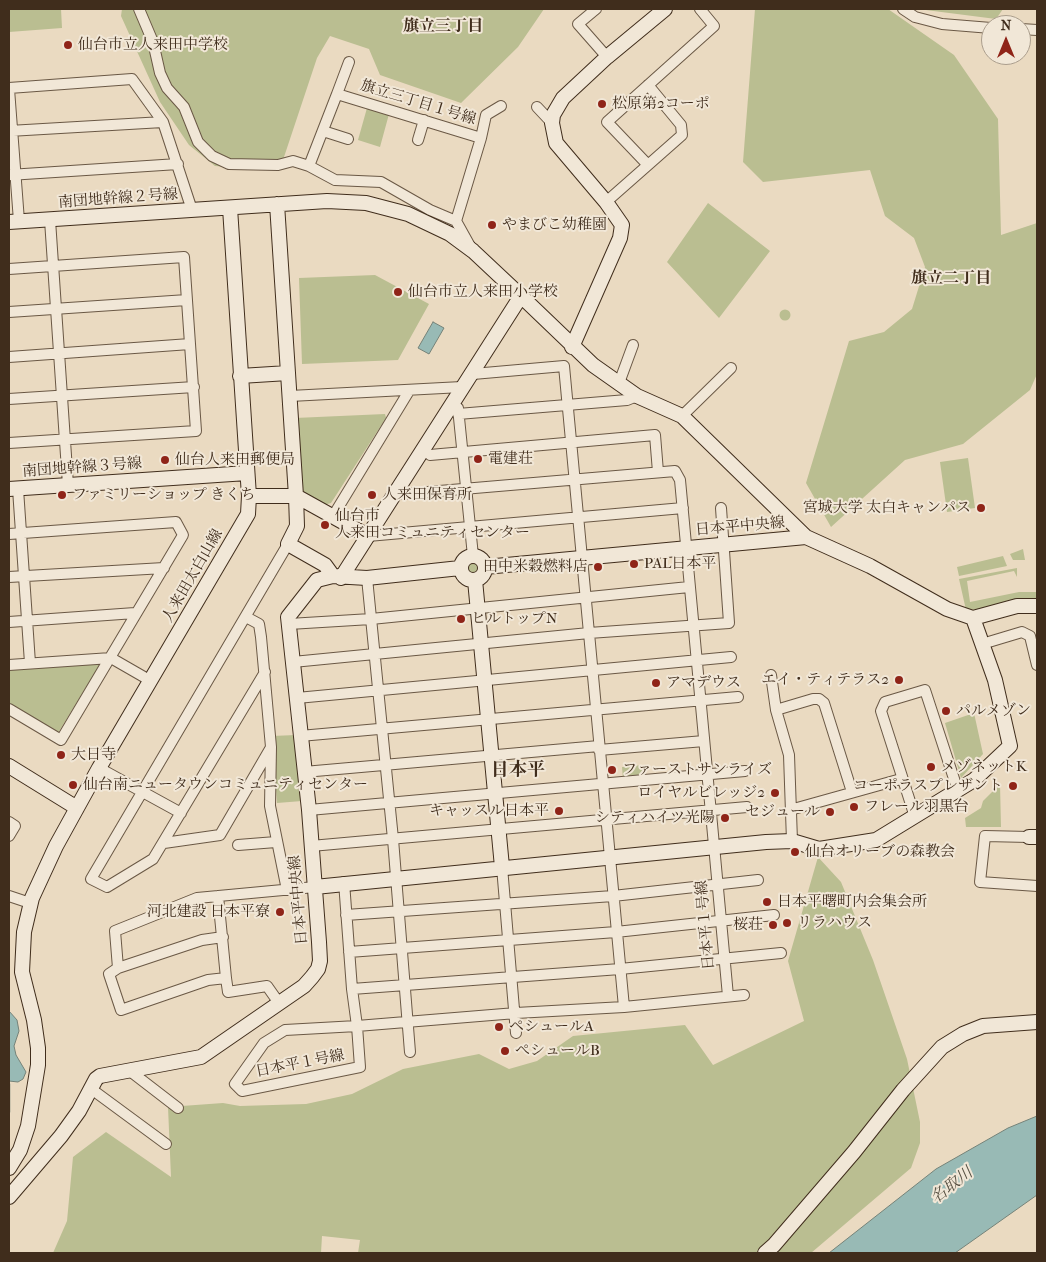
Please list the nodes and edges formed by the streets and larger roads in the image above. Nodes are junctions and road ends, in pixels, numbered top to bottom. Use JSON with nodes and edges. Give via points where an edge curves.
{"nodes":[{"id":1,"x":139,"y":9,"type":"edge"},
{"id":2,"x":596,"y":9,"type":"edge"},
{"id":3,"x":665,"y":9,"type":"edge"},
{"id":4,"x":700,"y":9,"type":"edge"},
{"id":5,"x":903,"y":9,"type":"edge"},
{"id":6,"x":981,"y":27,"type":"edge"},
{"id":7,"x":607,"y":57,"type":"junction"},
{"id":8,"x":349,"y":62,"type":"dead end"},
{"id":9,"x":648,"y":85,"type":"junction"},
{"id":10,"x":9,"y":89,"type":"edge"},
{"id":11,"x":338,"y":94,"type":"junction"},
{"id":12,"x":501,"y":106,"type":"dead end"},
{"id":13,"x":537,"y":107,"type":"dead end"},
{"id":14,"x":424,"y":120,"type":"junction"},
{"id":15,"x":163,"y":122,"type":"junction"},
{"id":16,"x":552,"y":124,"type":"junction"},
{"id":17,"x":10,"y":131,"type":"edge"},
{"id":18,"x":323,"y":131,"type":"junction"},
{"id":19,"x":481,"y":138,"type":"junction"},
{"id":20,"x":348,"y":139,"type":"dead end"},
{"id":21,"x":418,"y":140,"type":"dead end"},
{"id":22,"x":178,"y":164,"type":"junction"},
{"id":23,"x":648,"y":165,"type":"junction"},
{"id":24,"x":309,"y":166,"type":"junction"},
{"id":25,"x":12,"y":174,"type":"edge"},
{"id":26,"x":606,"y":202,"type":"junction"},
{"id":27,"x":277,"y":204,"type":"junction"},
{"id":28,"x":230,"y":208,"type":"junction"},
{"id":29,"x":192,"y":210,"type":"junction"},
{"id":30,"x":50,"y":220,"type":"junction"},
{"id":31,"x":456,"y":221,"type":"junction"},
{"id":32,"x":14,"y":222,"type":"edge"},
{"id":33,"x":473,"y":251,"type":"junction"},
{"id":34,"x":53,"y":266,"type":"junction"},
{"id":35,"x":9,"y":269,"type":"edge"},
{"id":36,"x":521,"y":296,"type":"junction"},
{"id":37,"x":187,"y":300,"type":"junction"},
{"id":38,"x":56,"y":309,"type":"junction"},
{"id":39,"x":9,"y":312,"type":"edge"},
{"id":40,"x":190,"y":344,"type":"junction"},
{"id":41,"x":633,"y":345,"type":"dead end"},
{"id":42,"x":572,"y":346,"type":"junction"},
{"id":43,"x":59,"y":354,"type":"junction"},
{"id":44,"x":9,"y":357,"type":"edge"},
{"id":45,"x":732,"y":368,"type":"dead end"},
{"id":46,"x":288,"y":373,"type":"junction"},
{"id":47,"x":473,"y":374,"type":"junction"},
{"id":48,"x":240,"y":376,"type":"junction"},
{"id":49,"x":618,"y":384,"type":"junction"},
{"id":50,"x":194,"y":387,"type":"junction"},
{"id":51,"x":410,"y":391,"type":"junction"},
{"id":52,"x":459,"y":391,"type":"junction"},
{"id":53,"x":62,"y":396,"type":"junction"},
{"id":54,"x":290,"y":396,"type":"junction"},
{"id":55,"x":637,"y":396,"type":"junction"},
{"id":56,"x":9,"y":399,"type":"edge"},
{"id":57,"x":567,"y":405,"type":"junction"},
{"id":58,"x":458,"y":414,"type":"junction"},
{"id":59,"x":682,"y":416,"type":"junction"},
{"id":60,"x":65,"y":439,"type":"junction"},
{"id":61,"x":9,"y":443,"type":"edge"},
{"id":62,"x":571,"y":443,"type":"junction"},
{"id":63,"x":462,"y":453,"type":"junction"},
{"id":64,"x":430,"y":455,"type":"dead end"},
{"id":65,"x":658,"y":472,"type":"junction"},
{"id":66,"x":247,"y":473,"type":"junction"},
{"id":67,"x":574,"y":480,"type":"junction"},
{"id":68,"x":68,"y":485,"type":"junction"},
{"id":69,"x":14,"y":489,"type":"edge"},
{"id":70,"x":465,"y":489,"type":"junction"},
{"id":71,"x":404,"y":494,"type":"dead end"},
{"id":72,"x":249,"y":496,"type":"junction"},
{"id":73,"x":296,"y":496,"type":"junction"},
{"id":74,"x":683,"y":508,"type":"junction"},
{"id":75,"x":721,"y":508,"type":"dead end"},
{"id":76,"x":333,"y":516,"type":"junction"},
{"id":77,"x":577,"y":518,"type":"junction"},
{"id":78,"x":470,"y":528,"type":"junction"},
{"id":79,"x":21,"y":533,"type":"junction"},
{"id":80,"x":9,"y":534,"type":"edge"},
{"id":81,"x":368,"y":536,"type":"junction"},
{"id":82,"x":806,"y":537,"type":"junction"},
{"id":83,"x":288,"y":544,"type":"junction"},
{"id":84,"x":724,"y":546,"type":"junction"},
{"id":85,"x":686,"y":548,"type":"junction"},
{"id":86,"x":473,"y":556,"type":"junction"},
{"id":87,"x":581,"y":557,"type":"junction"},
{"id":88,"x":485,"y":567,"type":"junction"},
{"id":89,"x":164,"y":568,"type":"junction"},
{"id":90,"x":460,"y":568,"type":"junction"},
{"id":91,"x":24,"y":576,"type":"junction"},
{"id":92,"x":9,"y":577,"type":"edge"},
{"id":93,"x":337,"y":577,"type":"junction"},
{"id":94,"x":367,"y":578,"type":"junction"},
{"id":95,"x":475,"y":580,"type":"junction"},
{"id":96,"x":689,"y":588,"type":"junction"},
{"id":97,"x":585,"y":598,"type":"junction"},
{"id":98,"x":1037,"y":606,"type":"edge"},
{"id":99,"x":477,"y":608,"type":"junction"},
{"id":100,"x":135,"y":613,"type":"junction"},
{"id":101,"x":246,"y":617,"type":"junction"},
{"id":102,"x":973,"y":618,"type":"junction"},
{"id":103,"x":371,"y":619,"type":"junction"},
{"id":104,"x":27,"y":621,"type":"junction"},
{"id":105,"x":9,"y":622,"type":"edge"},
{"id":106,"x":289,"y":624,"type":"junction"},
{"id":107,"x":694,"y":625,"type":"junction"},
{"id":108,"x":589,"y":633,"type":"junction"},
{"id":109,"x":982,"y":644,"type":"junction"},
{"id":110,"x":480,"y":645,"type":"junction"},
{"id":111,"x":1036,"y":653,"type":"edge"},
{"id":112,"x":375,"y":656,"type":"junction"},
{"id":113,"x":731,"y":657,"type":"dead end"},
{"id":114,"x":111,"y":658,"type":"junction"},
{"id":115,"x":698,"y":661,"type":"junction"},
{"id":116,"x":293,"y":662,"type":"junction"},
{"id":117,"x":30,"y":663,"type":"junction"},
{"id":118,"x":9,"y":665,"type":"edge"},
{"id":119,"x":1037,"y":665,"type":"edge"},
{"id":120,"x":592,"y":670,"type":"junction"},
{"id":121,"x":265,"y":672,"type":"junction"},
{"id":122,"x":771,"y":675,"type":"dead end"},
{"id":123,"x":151,"y":681,"type":"junction"},
{"id":124,"x":484,"y":682,"type":"junction"},
{"id":125,"x":380,"y":692,"type":"junction"},
{"id":126,"x":738,"y":696,"type":"dead end"},
{"id":127,"x":297,"y":698,"type":"junction"},
{"id":128,"x":701,"y":699,"type":"junction"},
{"id":129,"x":596,"y":708,"type":"junction"},
{"id":130,"x":9,"y":709,"type":"edge"},
{"id":131,"x":776,"y":710,"type":"junction"},
{"id":132,"x":489,"y":718,"type":"junction"},
{"id":133,"x":383,"y":728,"type":"junction"},
{"id":134,"x":300,"y":736,"type":"junction"},
{"id":135,"x":704,"y":741,"type":"junction"},
{"id":136,"x":271,"y":747,"type":"junction"},
{"id":137,"x":599,"y":748,"type":"junction"},
{"id":138,"x":492,"y":757,"type":"junction"},
{"id":139,"x":9,"y":766,"type":"edge"},
{"id":140,"x":386,"y":766,"type":"junction"},
{"id":141,"x":99,"y":768,"type":"junction"},
{"id":142,"x":745,"y":771,"type":"dead end"},
{"id":143,"x":304,"y":772,"type":"junction"},
{"id":144,"x":708,"y":774,"type":"junction"},
{"id":145,"x":901,"y":779,"type":"junction"},
{"id":146,"x":602,"y":784,"type":"junction"},
{"id":147,"x":958,"y":791,"type":"junction"},
{"id":148,"x":142,"y":792,"type":"junction"},
{"id":149,"x":495,"y":792,"type":"junction"},
{"id":150,"x":852,"y":792,"type":"junction"},
{"id":151,"x":390,"y":803,"type":"junction"},
{"id":152,"x":747,"y":807,"type":"dead end"},
{"id":153,"x":77,"y":808,"type":"junction"},
{"id":154,"x":308,"y":810,"type":"junction"},
{"id":155,"x":710,"y":810,"type":"junction"},
{"id":156,"x":790,"y":810,"type":"junction"},
{"id":157,"x":180,"y":813,"type":"junction"},
{"id":158,"x":914,"y":817,"type":"junction"},
{"id":159,"x":606,"y":820,"type":"junction"},
{"id":160,"x":9,"y":822,"type":"edge"},
{"id":161,"x":499,"y":830,"type":"junction"},
{"id":162,"x":9,"y":836,"type":"edge"},
{"id":163,"x":1033,"y":837,"type":"edge"},
{"id":164,"x":394,"y":839,"type":"junction"},
{"id":165,"x":792,"y":841,"type":"junction"},
{"id":166,"x":276,"y":842,"type":"junction"},
{"id":167,"x":164,"y":843,"type":"junction"},
{"id":168,"x":238,"y":845,"type":"dead end"},
{"id":169,"x":311,"y":846,"type":"junction"},
{"id":170,"x":714,"y":847,"type":"junction"},
{"id":171,"x":610,"y":857,"type":"junction"},
{"id":172,"x":502,"y":867,"type":"junction"},
{"id":173,"x":396,"y":877,"type":"junction"},
{"id":174,"x":758,"y":880,"type":"dead end"},
{"id":175,"x":344,"y":882,"type":"junction"},
{"id":176,"x":718,"y":885,"type":"junction"},
{"id":177,"x":1037,"y":886,"type":"edge"},
{"id":178,"x":315,"y":887,"type":"junction"},
{"id":179,"x":287,"y":890,"type":"junction"},
{"id":180,"x":9,"y":896,"type":"edge"},
{"id":181,"x":218,"y":896,"type":"junction"},
{"id":182,"x":613,"y":896,"type":"junction"},
{"id":183,"x":30,"y":903,"type":"junction"},
{"id":184,"x":507,"y":903,"type":"junction"},
{"id":185,"x":399,"y":912,"type":"junction"},
{"id":186,"x":346,"y":915,"type":"junction"},
{"id":187,"x":774,"y":915,"type":"dead end"},
{"id":188,"x":721,"y":921,"type":"junction"},
{"id":189,"x":616,"y":932,"type":"junction"},
{"id":190,"x":223,"y":937,"type":"junction"},
{"id":191,"x":509,"y":940,"type":"junction"},
{"id":192,"x":402,"y":948,"type":"junction"},
{"id":193,"x":349,"y":952,"type":"junction"},
{"id":194,"x":781,"y":954,"type":"dead end"},
{"id":195,"x":724,"y":960,"type":"junction"},
{"id":196,"x":118,"y":968,"type":"junction"},
{"id":197,"x":620,"y":970,"type":"junction"},
{"id":198,"x":512,"y":977,"type":"junction"},
{"id":199,"x":226,"y":978,"type":"junction"},
{"id":200,"x":405,"y":985,"type":"junction"},
{"id":201,"x":352,"y":989,"type":"junction"},
{"id":202,"x":744,"y":995,"type":"dead end"},
{"id":203,"x":728,"y":996,"type":"junction"},
{"id":204,"x":279,"y":1003,"type":"junction"},
{"id":205,"x":624,"y":1007,"type":"junction"},
{"id":206,"x":516,"y":1013,"type":"junction"},
{"id":207,"x":408,"y":1022,"type":"junction"},
{"id":208,"x":1037,"y":1022,"type":"edge"},
{"id":209,"x":357,"y":1026,"type":"junction"},
{"id":210,"x":516,"y":1032,"type":"dead end"},
{"id":211,"x":410,"y":1052,"type":"dead end"},
{"id":212,"x":130,"y":1071,"type":"junction"},
{"id":213,"x":90,"y":1088,"type":"junction"},
{"id":214,"x":178,"y":1108,"type":"dead end"},
{"id":215,"x":166,"y":1144,"type":"dead end"},
{"id":216,"x":9,"y":1168,"type":"edge"},
{"id":217,"x":9,"y":1198,"type":"edge"},
{"id":218,"x":765,"y":1253,"type":"edge"}],
"edges":[{"from":1,"to":24,"type":"street","via":[[167,88],[184,107],[198,142],[212,156],[229,164],[278,166],[293,161]]},
{"from":2,"to":7,"type":"street","via":[[578,24]]},
{"from":3,"to":7,"type":"street"},
{"from":4,"to":9,"type":"street","via":[[714,26]]},
{"from":5,"to":6,"type":"street","via":[[916,17],[942,24]]},
{"from":7,"to":16,"type":"street","via":[[557,105]]},
{"from":8,"to":11,"type":"street"},
{"from":9,"to":23,"type":"street","via":[[681,125],[682,135]]},
{"from":9,"to":23,"type":"street","via":[[607,122]]},
{"from":10,"to":15,"type":"street","via":[[132,79]]},
{"from":10,"to":17,"type":"street"},
{"from":11,"to":14,"type":"street","name":"旗立三丁目１号線"},
{"from":11,"to":18,"type":"street","name":"旗立三丁目１号線"},
{"from":12,"to":19,"type":"street","via":[[486,115]]},
{"from":13,"to":16,"type":"street"},
{"from":14,"to":19,"type":"street","name":"旗立三丁目１号線"},
{"from":14,"to":21,"type":"street"},
{"from":15,"to":17,"type":"street"},
{"from":15,"to":22,"type":"street"},
{"from":16,"to":26,"type":"street","via":[[556,143]]},
{"from":17,"to":25,"type":"street"},
{"from":18,"to":20,"type":"street"},
{"from":18,"to":24,"type":"street","name":"旗立三丁目１号線"},
{"from":19,"to":31,"type":"street","name":"旗立三丁目１号線"},
{"from":22,"to":25,"type":"street"},
{"from":22,"to":29,"type":"street"},
{"from":23,"to":26,"type":"street"},
{"from":24,"to":31,"type":"street","via":[[335,180],[381,182]]},
{"from":25,"to":32,"type":"street"},
{"from":26,"to":42,"type":"street","via":[[622,225],[620,238]]},
{"from":27,"to":28,"type":"street","name":"南団地幹線２号線"},
{"from":27,"to":33,"type":"street","name":"南団地幹線２号線","via":[[366,203],[430,223]]},
{"from":27,"to":46,"type":"street"},
{"from":28,"to":29,"type":"street","name":"南団地幹線２号線"},
{"from":28,"to":48,"type":"street","name":"人来田太白山線"},
{"from":29,"to":30,"type":"street","name":"南団地幹線２号線"},
{"from":30,"to":32,"type":"street","name":"南団地幹線２号線"},
{"from":30,"to":34,"type":"street"},
{"from":31,"to":33,"type":"street"},
{"from":33,"to":36,"type":"street","name":"南団地幹線２号線"},
{"from":34,"to":35,"type":"street"},
{"from":34,"to":37,"type":"street","via":[[184,257]]},
{"from":34,"to":38,"type":"street"},
{"from":36,"to":42,"type":"street","name":"南団地幹線２号線"},
{"from":36,"to":47,"type":"street"},
{"from":37,"to":38,"type":"street"},
{"from":37,"to":40,"type":"street"},
{"from":38,"to":39,"type":"street"},
{"from":38,"to":43,"type":"street"},
{"from":40,"to":43,"type":"street"},
{"from":40,"to":50,"type":"street"},
{"from":41,"to":49,"type":"street"},
{"from":42,"to":49,"type":"street","name":"南団地幹線２号線"},
{"from":43,"to":44,"type":"street"},
{"from":43,"to":53,"type":"street"},
{"from":45,"to":59,"type":"street"},
{"from":46,"to":48,"type":"street"},
{"from":46,"to":54,"type":"street"},
{"from":47,"to":52,"type":"street"},
{"from":47,"to":57,"type":"street","via":[[564,366]]},
{"from":48,"to":66,"type":"street","name":"人来田太白山線"},
{"from":49,"to":55,"type":"street","name":"南団地幹線２号線"},
{"from":50,"to":53,"type":"street"},
{"from":50,"to":60,"type":"street","via":[[196,431]]},
{"from":51,"to":52,"type":"street"},
{"from":51,"to":54,"type":"street"},
{"from":51,"to":76,"type":"street"},
{"from":52,"to":58,"type":"street"},
{"from":52,"to":81,"type":"street"},
{"from":53,"to":56,"type":"street"},
{"from":53,"to":60,"type":"street"},
{"from":54,"to":73,"type":"street"},
{"from":55,"to":57,"type":"street","via":[[627,400]]},
{"from":55,"to":59,"type":"street","name":"南団地幹線２号線"},
{"from":57,"to":58,"type":"street"},
{"from":57,"to":62,"type":"street"},
{"from":58,"to":63,"type":"street"},
{"from":59,"to":82,"type":"street"},
{"from":60,"to":61,"type":"street"},
{"from":60,"to":68,"type":"street"},
{"from":62,"to":63,"type":"street"},
{"from":62,"to":65,"type":"street","via":[[655,435]]},
{"from":62,"to":67,"type":"street"},
{"from":63,"to":64,"type":"street"},
{"from":63,"to":70,"type":"street"},
{"from":65,"to":67,"type":"street"},
{"from":65,"to":74,"type":"street","name":"日本平１号線","via":[[675,471],[680,480]]},
{"from":66,"to":68,"type":"street","name":"南団地幹線３号線"},
{"from":66,"to":72,"type":"street","name":"人来田太白山線"},
{"from":67,"to":70,"type":"street"},
{"from":67,"to":77,"type":"street"},
{"from":68,"to":69,"type":"street","name":"南団地幹線３号線"},
{"from":69,"to":79,"type":"street"},
{"from":70,"to":71,"type":"street"},
{"from":70,"to":78,"type":"street"},
{"from":72,"to":73,"type":"street"},
{"from":72,"to":123,"type":"street","name":"人来田太白山線","via":[[248,514]]},
{"from":73,"to":76,"type":"street"},
{"from":73,"to":83,"type":"street","via":[[297,526]]},
{"from":74,"to":77,"type":"street"},
{"from":74,"to":85,"type":"street","name":"日本平１号線"},
{"from":75,"to":84,"type":"street"},
{"from":76,"to":81,"type":"street"},
{"from":77,"to":78,"type":"street"},
{"from":77,"to":87,"type":"street"},
{"from":78,"to":81,"type":"street"},
{"from":78,"to":86,"type":"street"},
{"from":79,"to":80,"type":"street"},
{"from":79,"to":89,"type":"street","via":[[176,522],[184,535]]},
{"from":79,"to":91,"type":"street"},
{"from":81,"to":93,"type":"street"},
{"from":82,"to":84,"type":"street","name":"日本平中央線"},
{"from":82,"to":102,"type":"street","name":"日本平中央線","via":[[870,566],[947,609]]},
{"from":83,"to":93,"type":"street","via":[[326,565]]},
{"from":83,"to":101,"type":"street"},
{"from":84,"to":85,"type":"street","name":"日本平中央線"},
{"from":84,"to":107,"type":"street","via":[[729,623]]},
{"from":85,"to":87,"type":"street","name":"日本平中央線"},
{"from":85,"to":96,"type":"street","name":"日本平１号線"},
{"from":86,"to":88,"type":"street","via":[[480,558]]},
{"from":86,"to":90,"type":"street","via":[[463,561]]},
{"from":87,"to":88,"type":"street","name":"日本平中央線"},
{"from":87,"to":97,"type":"street"},
{"from":88,"to":95,"type":"street","via":[[484,574]]},
{"from":89,"to":91,"type":"street"},
{"from":89,"to":100,"type":"street"},
{"from":90,"to":94,"type":"street"},
{"from":90,"to":95,"type":"street","via":[[467,579]]},
{"from":91,"to":92,"type":"street"},
{"from":91,"to":104,"type":"street"},
{"from":93,"to":94,"type":"street"},
{"from":93,"to":106,"type":"street","via":[[317,580],[288,617]]},
{"from":94,"to":103,"type":"street"},
{"from":95,"to":99,"type":"street"},
{"from":96,"to":97,"type":"street"},
{"from":96,"to":107,"type":"street","name":"日本平１号線"},
{"from":97,"to":99,"type":"street"},
{"from":97,"to":108,"type":"street"},
{"from":98,"to":102,"type":"street","via":[[1018,606]]},
{"from":99,"to":103,"type":"street"},
{"from":99,"to":110,"type":"street"},
{"from":100,"to":104,"type":"street"},
{"from":100,"to":114,"type":"street"},
{"from":101,"to":121,"type":"street","via":[[259,624]]},
{"from":101,"to":148,"type":"street"},
{"from":102,"to":109,"type":"street"},
{"from":103,"to":106,"type":"street"},
{"from":103,"to":112,"type":"street"},
{"from":104,"to":105,"type":"street"},
{"from":104,"to":117,"type":"street"},
{"from":106,"to":116,"type":"street","name":"日本平中央線"},
{"from":107,"to":108,"type":"street"},
{"from":107,"to":115,"type":"street","name":"日本平１号線"},
{"from":108,"to":110,"type":"street"},
{"from":108,"to":120,"type":"street"},
{"from":109,"to":111,"type":"street","via":[[1022,632],[1030,636]]},
{"from":109,"to":147,"type":"street","via":[[995,680],[1010,746]]},
{"from":110,"to":112,"type":"street"},
{"from":110,"to":124,"type":"street"},
{"from":111,"to":119,"type":"street"},
{"from":112,"to":116,"type":"street"},
{"from":112,"to":125,"type":"street"},
{"from":113,"to":115,"type":"street"},
{"from":114,"to":117,"type":"street"},
{"from":114,"to":123,"type":"street"},
{"from":114,"to":130,"type":"street","via":[[61,740]]},
{"from":115,"to":120,"type":"street"},
{"from":115,"to":128,"type":"street","name":"日本平１号線"},
{"from":116,"to":127,"type":"street","name":"日本平中央線"},
{"from":117,"to":118,"type":"street"},
{"from":120,"to":124,"type":"street"},
{"from":120,"to":129,"type":"street"},
{"from":121,"to":136,"type":"street"},
{"from":121,"to":157,"type":"street"},
{"from":122,"to":131,"type":"street"},
{"from":123,"to":141,"type":"street","name":"人来田太白山線"},
{"from":124,"to":125,"type":"street"},
{"from":124,"to":132,"type":"street"},
{"from":125,"to":127,"type":"street"},
{"from":125,"to":133,"type":"street"},
{"from":126,"to":128,"type":"street"},
{"from":127,"to":134,"type":"street","name":"日本平中央線"},
{"from":128,"to":129,"type":"street"},
{"from":128,"to":135,"type":"street","name":"日本平１号線"},
{"from":129,"to":132,"type":"street"},
{"from":129,"to":137,"type":"street"},
{"from":131,"to":150,"type":"street","via":[[813,699],[824,703]]},
{"from":131,"to":156,"type":"street","via":[[789,754]]},
{"from":132,"to":133,"type":"street"},
{"from":132,"to":138,"type":"street"},
{"from":133,"to":134,"type":"street"},
{"from":133,"to":140,"type":"street"},
{"from":134,"to":143,"type":"street","name":"日本平中央線"},
{"from":135,"to":137,"type":"street"},
{"from":135,"to":144,"type":"street","name":"日本平１号線"},
{"from":136,"to":166,"type":"street","via":[[270,806]]},
{"from":136,"to":167,"type":"street","via":[[220,835]]},
{"from":137,"to":138,"type":"street"},
{"from":137,"to":146,"type":"street"},
{"from":138,"to":140,"type":"street"},
{"from":138,"to":149,"type":"street"},
{"from":139,"to":153,"type":"street"},
{"from":140,"to":143,"type":"street"},
{"from":140,"to":151,"type":"street"},
{"from":141,"to":148,"type":"street"},
{"from":141,"to":153,"type":"street","name":"人来田太白山線"},
{"from":142,"to":144,"type":"street"},
{"from":143,"to":154,"type":"street","name":"日本平中央線"},
{"from":144,"to":146,"type":"street"},
{"from":144,"to":155,"type":"street","name":"日本平１号線"},
{"from":145,"to":147,"type":"street","via":[[880,711],[884,702],[924,690]]},
{"from":145,"to":150,"type":"street"},
{"from":145,"to":158,"type":"street"},
{"from":146,"to":149,"type":"street"},
{"from":146,"to":159,"type":"street"},
{"from":147,"to":158,"type":"street"},
{"from":148,"to":157,"type":"street"},
{"from":148,"to":167,"type":"street","via":[[91,879],[107,887],[153,859]]},
{"from":149,"to":151,"type":"street"},
{"from":149,"to":161,"type":"street"},
{"from":150,"to":156,"type":"street"},
{"from":151,"to":154,"type":"street"},
{"from":151,"to":164,"type":"street"},
{"from":152,"to":155,"type":"street"},
{"from":153,"to":183,"type":"street","name":"人来田太白山線"},
{"from":154,"to":169,"type":"street","name":"日本平中央線"},
{"from":155,"to":159,"type":"street"},
{"from":155,"to":170,"type":"street","name":"日本平１号線"},
{"from":156,"to":165,"type":"street"},
{"from":157,"to":167,"type":"street"},
{"from":158,"to":165,"type":"street","via":[[876,840],[819,849]]},
{"from":159,"to":161,"type":"street"},
{"from":159,"to":171,"type":"street"},
{"from":160,"to":162,"type":"street","via":[[15,826]]},
{"from":161,"to":164,"type":"street"},
{"from":161,"to":172,"type":"street"},
{"from":163,"to":177,"type":"street","via":[[985,836],[980,882]]},
{"from":164,"to":169,"type":"street"},
{"from":164,"to":173,"type":"street"},
{"from":165,"to":170,"type":"street"},
{"from":166,"to":168,"type":"street"},
{"from":166,"to":179,"type":"street"},
{"from":169,"to":178,"type":"street","name":"日本平中央線"},
{"from":170,"to":171,"type":"street"},
{"from":170,"to":176,"type":"street","name":"日本平１号線"},
{"from":171,"to":172,"type":"street"},
{"from":171,"to":182,"type":"street"},
{"from":172,"to":173,"type":"street"},
{"from":172,"to":184,"type":"street"},
{"from":173,"to":175,"type":"street"},
{"from":173,"to":185,"type":"street"},
{"from":174,"to":176,"type":"street"},
{"from":175,"to":178,"type":"street"},
{"from":175,"to":186,"type":"street","name":"日本平１号線"},
{"from":176,"to":182,"type":"street"},
{"from":176,"to":188,"type":"street","name":"日本平１号線"},
{"from":178,"to":179,"type":"street"},
{"from":178,"to":204,"type":"street","name":"日本平中央線","via":[[318,969],[304,986]]},
{"from":179,"to":181,"type":"street"},
{"from":180,"to":183,"type":"street"},
{"from":181,"to":190,"type":"street"},
{"from":181,"to":196,"type":"street","via":[[197,898],[115,931]]},
{"from":182,"to":184,"type":"street"},
{"from":182,"to":189,"type":"street"},
{"from":183,"to":216,"type":"street","name":"人来田太白山線","via":[[23,940],[22,972],[34,1020],[38,1065],[28,1126],[20,1150]]},
{"from":184,"to":185,"type":"street"},
{"from":184,"to":191,"type":"street"},
{"from":185,"to":186,"type":"street"},
{"from":185,"to":192,"type":"street"},
{"from":186,"to":193,"type":"street","name":"日本平１号線"},
{"from":187,"to":188,"type":"street"},
{"from":188,"to":189,"type":"street"},
{"from":188,"to":195,"type":"street","name":"日本平１号線"},
{"from":189,"to":191,"type":"street"},
{"from":189,"to":197,"type":"street"},
{"from":190,"to":196,"type":"street","via":[[202,940]]},
{"from":190,"to":199,"type":"street"},
{"from":191,"to":192,"type":"street"},
{"from":191,"to":198,"type":"street"},
{"from":192,"to":193,"type":"street"},
{"from":192,"to":200,"type":"street"},
{"from":193,"to":201,"type":"street","name":"日本平１号線"},
{"from":194,"to":195,"type":"street"},
{"from":195,"to":197,"type":"street"},
{"from":195,"to":203,"type":"street","name":"日本平１号線"},
{"from":196,"to":199,"type":"street","via":[[109,974],[121,1010],[208,980]]},
{"from":197,"to":198,"type":"street"},
{"from":197,"to":205,"type":"street"},
{"from":198,"to":200,"type":"street"},
{"from":198,"to":206,"type":"street"},
{"from":199,"to":204,"type":"street","via":[[228,992],[267,986]]},
{"from":200,"to":201,"type":"street"},
{"from":200,"to":207,"type":"street"},
{"from":201,"to":209,"type":"street","name":"日本平１号線"},
{"from":202,"to":203,"type":"street"},
{"from":203,"to":205,"type":"street","name":"日本平１号線"},
{"from":204,"to":212,"type":"street","name":"日本平中央線","via":[[201,1057]]},
{"from":205,"to":206,"type":"street","name":"日本平１号線"},
{"from":206,"to":207,"type":"street","name":"日本平１号線"},
{"from":206,"to":210,"type":"street"},
{"from":207,"to":209,"type":"street","name":"日本平１号線"},
{"from":207,"to":211,"type":"street"},
{"from":208,"to":218,"type":"street","via":[[983,1026],[942,1047]]},
{"from":209,"to":209,"type":"street","name":"日本平１号線","via":[[285,1030],[264,1042],[235,1084],[242,1091],[360,1067]]},
{"from":212,"to":213,"type":"street","name":"日本平中央線","via":[[100,1076]]},
{"from":212,"to":214,"type":"street"},
{"from":213,"to":215,"type":"street"},
{"from":213,"to":217,"type":"street","name":"日本平中央線","via":[[61,1136]]}]}
